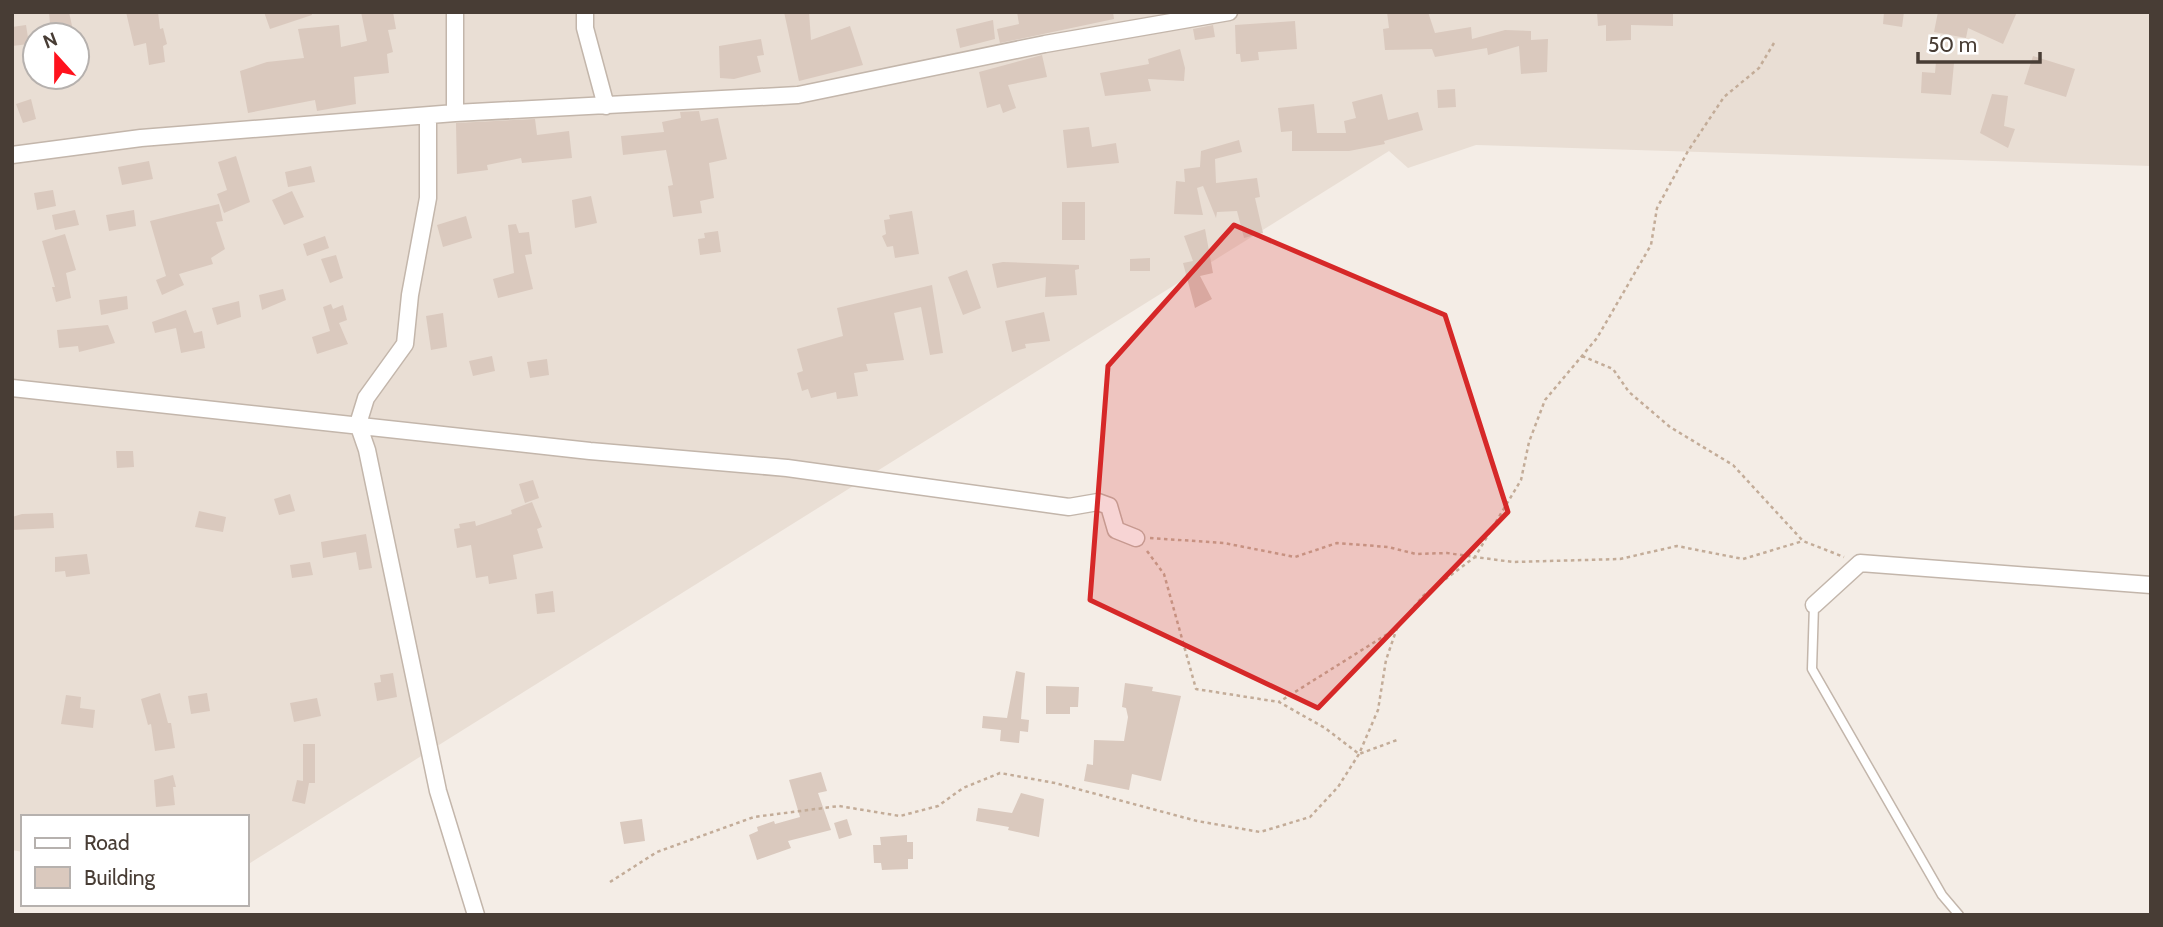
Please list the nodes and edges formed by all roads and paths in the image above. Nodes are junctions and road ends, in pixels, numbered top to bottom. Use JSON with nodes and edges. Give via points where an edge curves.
{"nodes":[{"id":1,"x":454,"y":12,"type":"edge"},
{"id":2,"x":585,"y":12,"type":"edge"},
{"id":3,"x":1229,"y":12,"type":"edge"},
{"id":4,"x":1774,"y":43,"type":"dead end"},
{"id":5,"x":606,"y":106,"type":"junction"},
{"id":6,"x":455,"y":113,"type":"junction"},
{"id":7,"x":428,"y":117,"type":"junction"},
{"id":8,"x":12,"y":155,"type":"edge"},
{"id":9,"x":1582,"y":356,"type":"junction"},
{"id":10,"x":12,"y":388,"type":"edge"},
{"id":11,"x":358,"y":424,"type":"junction"},
{"id":12,"x":1136,"y":537,"type":"junction"},
{"id":13,"x":1804,"y":541,"type":"junction"},
{"id":14,"x":1475,"y":557,"type":"junction"},
{"id":15,"x":1860,"y":563,"type":"junction"},
{"id":16,"x":2151,"y":585,"type":"edge"},
{"id":17,"x":1814,"y":605,"type":"joint"},
{"id":18,"x":1397,"y":628,"type":"junction"},
{"id":19,"x":1279,"y":702,"type":"junction"},
{"id":20,"x":1397,"y":740,"type":"dead end"},
{"id":21,"x":1359,"y":754,"type":"junction"},
{"id":22,"x":610,"y":882,"type":"dead end"},
{"id":23,"x":476,"y":915,"type":"edge"},
{"id":24,"x":1959,"y":915,"type":"edge"}],
"edges":[{"from":1,"to":6,"type":"street"},
{"from":2,"to":5,"type":"street"},
{"from":3,"to":5,"type":"street","via":[[798,95]]},
{"from":4,"to":9,"type":"path","via":[[1759,68],[1724,97],[1688,151],[1657,208],[1650,245]]},
{"from":5,"to":6,"type":"street"},
{"from":6,"to":7,"type":"street"},
{"from":7,"to":8,"type":"street","via":[[141,138]]},
{"from":7,"to":11,"type":"street","via":[[428,198],[405,344],[366,398]]},
{"from":9,"to":13,"type":"path","via":[[1613,369],[1629,392],[1670,427],[1733,465]]},
{"from":9,"to":14,"type":"path","via":[[1545,400],[1521,480]]},
{"from":10,"to":11,"type":"street"},
{"from":11,"to":12,"type":"street","via":[[787,468],[1069,507],[1098,502],[1109,506],[1116,530]]},
{"from":11,"to":23,"type":"street","via":[[438,791]]},
{"from":12,"to":14,"type":"path","via":[[1224,543],[1295,557],[1337,543]]},
{"from":12,"to":19,"type":"path","via":[[1164,574],[1196,689]]},
{"from":13,"to":14,"type":"path","via":[[1743,559],[1677,546],[1620,559],[1513,562]]},
{"from":13,"to":15,"type":"path"},
{"from":14,"to":18,"type":"path","via":[[1423,596]]},
{"from":15,"to":16,"type":"street"},
{"from":15,"to":17,"type":"street"},
{"from":17,"to":24,"type":"lane","via":[[1812,669],[1942,895]]},
{"from":18,"to":19,"type":"path"},
{"from":18,"to":21,"type":"path","via":[[1378,710]]},
{"from":19,"to":21,"type":"path"},
{"from":20,"to":21,"type":"path"},
{"from":21,"to":22,"type":"path","via":[[1338,787],[1310,817],[1259,832],[1000,773],[963,788],[938,806],[900,816],[839,806],[754,817],[657,852]]}]}
